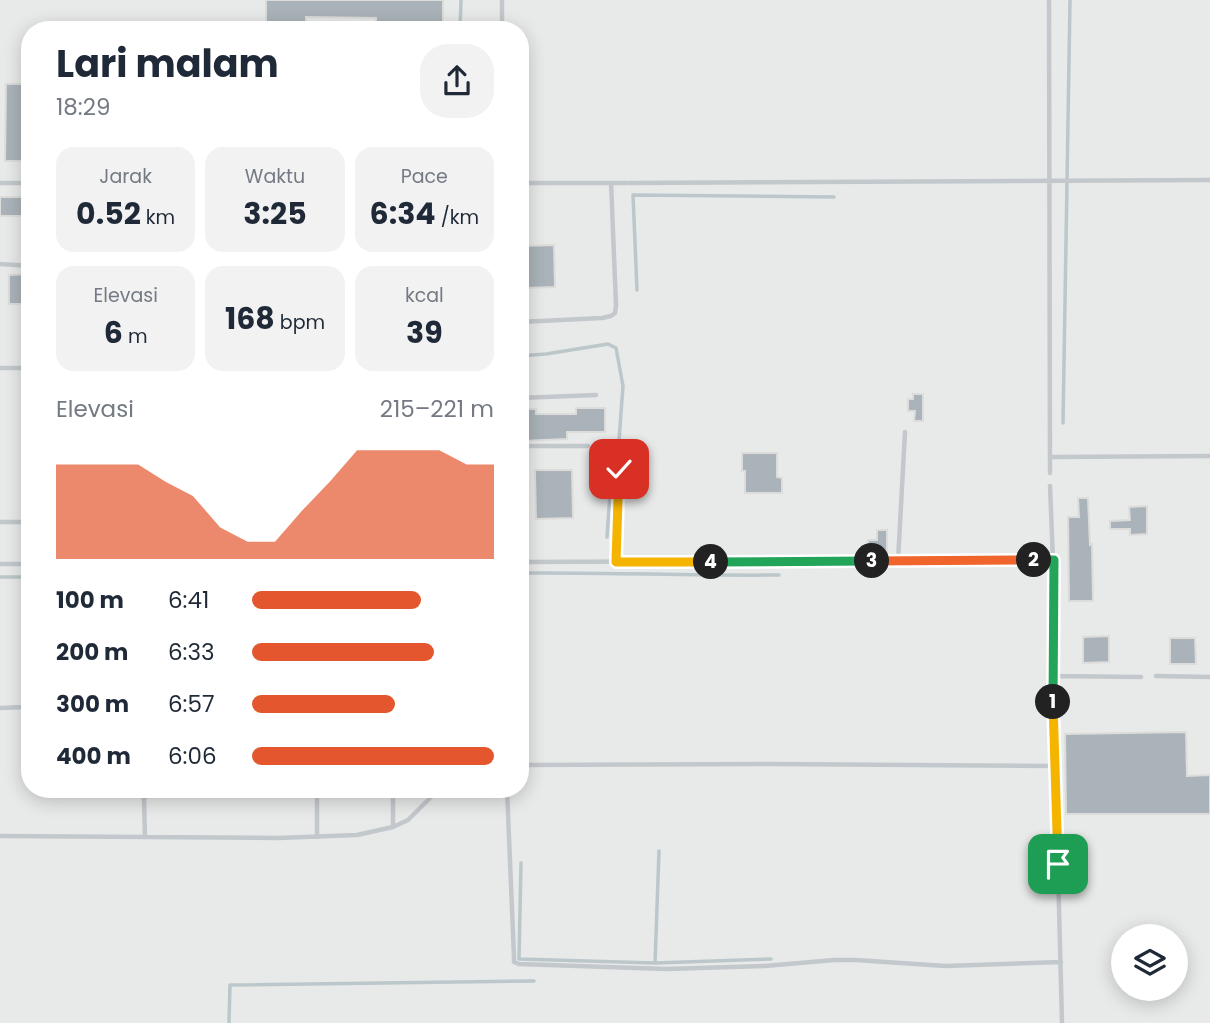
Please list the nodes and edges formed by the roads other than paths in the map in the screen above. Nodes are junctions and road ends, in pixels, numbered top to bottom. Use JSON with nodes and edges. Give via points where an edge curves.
{"nodes":[{"id":1,"x":502,"y":0,"type":"edge"},
{"id":2,"x":1049,"y":0,"type":"edge"},
{"id":3,"x":502,"y":21,"type":"edge"},
{"id":4,"x":1050,"y":180,"type":"junction"},
{"id":5,"x":1210,"y":180,"type":"edge"},
{"id":6,"x":0,"y":183,"type":"edge"},
{"id":7,"x":21,"y":183,"type":"edge"},
{"id":8,"x":529,"y":183,"type":"edge"},
{"id":9,"x":611,"y":183,"type":"junction"},
{"id":10,"x":0,"y":264,"type":"edge"},
{"id":11,"x":21,"y":265,"type":"edge"},
{"id":12,"x":529,"y":322,"type":"edge"},
{"id":13,"x":0,"y":368,"type":"edge"},
{"id":14,"x":21,"y":368,"type":"edge"},
{"id":15,"x":596,"y":395,"type":"dead end"},
{"id":16,"x":529,"y":398,"type":"edge"},
{"id":17,"x":905,"y":432,"type":"dead end"},
{"id":18,"x":529,"y":446,"type":"edge"},
{"id":19,"x":588,"y":446,"type":"dead end"},
{"id":20,"x":1210,"y":456,"type":"edge"},
{"id":21,"x":1051,"y":457,"type":"junction"},
{"id":22,"x":619,"y":469,"type":"dead end"},
{"id":23,"x":1050,"y":473,"type":"dead end"},
{"id":24,"x":1050,"y":486,"type":"dead end"},
{"id":25,"x":0,"y":522,"type":"edge"},
{"id":26,"x":21,"y":522,"type":"edge"},
{"id":27,"x":1054,"y":560,"type":"junction"},
{"id":28,"x":898,"y":561,"type":"junction"},
{"id":29,"x":529,"y":562,"type":"edge"},
{"id":30,"x":616,"y":562,"type":"junction"},
{"id":31,"x":0,"y":564,"type":"edge"},
{"id":32,"x":21,"y":564,"type":"edge"},
{"id":33,"x":1053,"y":676,"type":"junction"},
{"id":34,"x":1156,"y":676,"type":"dead end"},
{"id":35,"x":1141,"y":677,"type":"dead end"},
{"id":36,"x":1210,"y":677,"type":"edge"},
{"id":37,"x":21,"y":707,"type":"edge"},
{"id":38,"x":0,"y":708,"type":"edge"},
{"id":39,"x":529,"y":765,"type":"edge"},
{"id":40,"x":1055,"y":766,"type":"junction"},
{"id":41,"x":317,"y":798,"type":"edge"},
{"id":42,"x":393,"y":798,"type":"edge"},
{"id":43,"x":431,"y":798,"type":"edge"},
{"id":44,"x":507,"y":798,"type":"edge"},
{"id":45,"x":144,"y":799,"type":"edge"},
{"id":46,"x":393,"y":827,"type":"junction"},
{"id":47,"x":0,"y":836,"type":"edge"},
{"id":48,"x":145,"y":837,"type":"junction"},
{"id":49,"x":317,"y":837,"type":"junction"},
{"id":50,"x":1061,"y":962,"type":"junction"},
{"id":51,"x":1062,"y":1023,"type":"edge"}],
"edges":[{"from":1,"to":3,"type":"lane"},
{"from":2,"to":4,"type":"lane"},
{"from":4,"to":5,"type":"lane"},
{"from":4,"to":9,"type":"lane"},
{"from":4,"to":21,"type":"lane"},
{"from":6,"to":7,"type":"lane"},
{"from":8,"to":9,"type":"lane"},
{"from":9,"to":12,"type":"lane","via":[[615,313],[603,318]]},
{"from":10,"to":11,"type":"lane"},
{"from":13,"to":14,"type":"lane"},
{"from":15,"to":16,"type":"lane"},
{"from":17,"to":28,"type":"lane"},
{"from":18,"to":19,"type":"lane"},
{"from":20,"to":21,"type":"lane"},
{"from":21,"to":23,"type":"lane"},
{"from":22,"to":30,"type":"lane"},
{"from":24,"to":27,"type":"lane"},
{"from":25,"to":26,"type":"lane"},
{"from":27,"to":28,"type":"lane"},
{"from":27,"to":33,"type":"lane"},
{"from":28,"to":30,"type":"lane"},
{"from":29,"to":30,"type":"lane"},
{"from":31,"to":32,"type":"lane"},
{"from":33,"to":35,"type":"lane"},
{"from":33,"to":40,"type":"lane"},
{"from":34,"to":36,"type":"lane"},
{"from":37,"to":38,"type":"lane"},
{"from":39,"to":40,"type":"lane"},
{"from":40,"to":50,"type":"lane"},
{"from":41,"to":49,"type":"lane"},
{"from":42,"to":46,"type":"lane"},
{"from":43,"to":46,"type":"lane"},
{"from":44,"to":50,"type":"lane","via":[[514,962],[519,964],[666,970],[834,960],[945,966]]},
{"from":45,"to":48,"type":"lane"},
{"from":46,"to":49,"type":"lane"},
{"from":47,"to":48,"type":"lane"},
{"from":48,"to":49,"type":"lane"},
{"from":50,"to":51,"type":"lane"}]}
